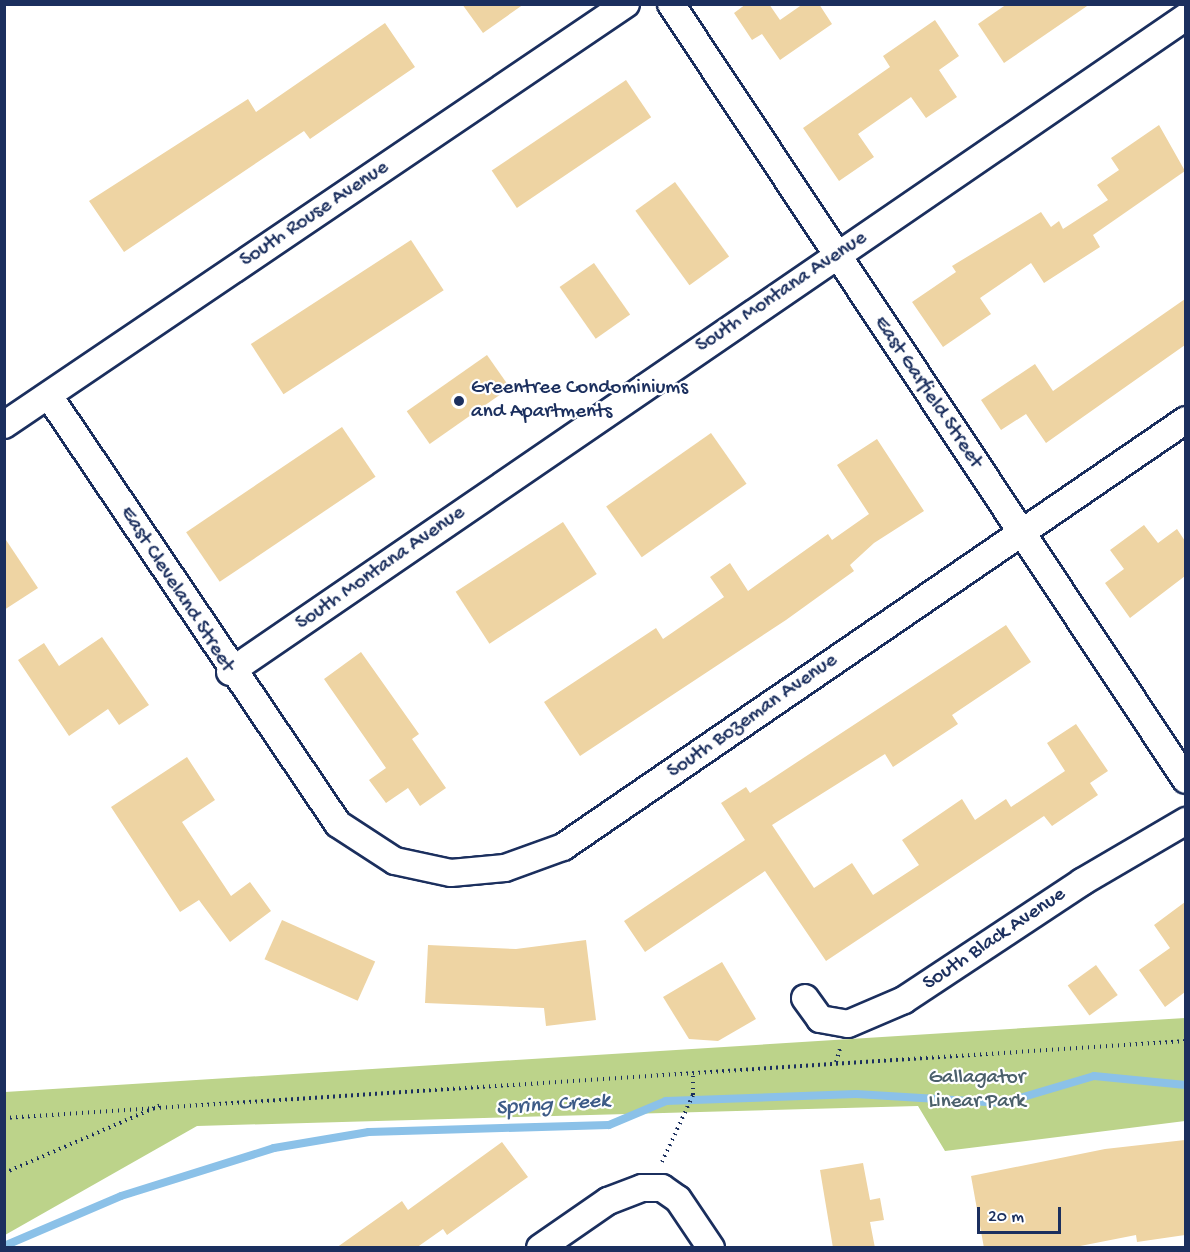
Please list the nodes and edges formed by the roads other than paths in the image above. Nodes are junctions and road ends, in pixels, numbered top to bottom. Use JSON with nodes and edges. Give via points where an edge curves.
{"nodes":[{"id":1,"x":626,"y":4,"type":"edge"},
{"id":2,"x":671,"y":4,"type":"edge"},
{"id":3,"x":1185,"y":17,"type":"edge"},
{"id":4,"x":836,"y":255,"type":"junction"},
{"id":5,"x":49,"y":396,"type":"junction"},
{"id":6,"x":1185,"y":420,"type":"edge"},
{"id":7,"x":4,"y":425,"type":"edge"},
{"id":8,"x":1020,"y":532,"type":"junction"},
{"id":9,"x":230,"y":672,"type":"junction"},
{"id":10,"x":1185,"y":780,"type":"edge"},
{"id":11,"x":306,"y":783,"type":"joint"},
{"id":12,"x":1185,"y":821,"type":"edge"},
{"id":13,"x":805,"y":998,"type":"dead end"},
{"id":14,"x":540,"y":1248,"type":"edge"},
{"id":15,"x":711,"y":1248,"type":"edge"}],
"edges":[{"from":1,"to":5,"type":"street","name":"South Rouse Avenue"},
{"from":2,"to":4,"type":"street","name":"East Garfield Street"},
{"from":3,"to":4,"type":"street","name":"South Montana Avenue"},
{"from":4,"to":8,"type":"street","name":"East Garfield Street"},
{"from":4,"to":9,"type":"street","name":"South Montana Avenue"},
{"from":5,"to":7,"type":"street","name":"South Rouse Avenue"},
{"from":5,"to":9,"type":"street","name":"East Cleveland Street"},
{"from":6,"to":8,"type":"street","name":"South Bozeman Avenue"},
{"from":8,"to":10,"type":"street","name":"East Garfield Street"},
{"from":8,"to":11,"type":"street","name":"South Bozeman Avenue","via":[[603,822],[535,860],[451,873],[395,861],[338,824]]},
{"from":9,"to":11,"type":"street","name":"East Cleveland Street"},
{"from":12,"to":13,"type":"street","name":"South Black Avenue","via":[[1082,882],[904,1000],[848,1024],[820,1019]]},
{"from":14,"to":15,"type":"street","via":[[608,1201],[642,1188],[662,1188],[678,1199]]}]}
